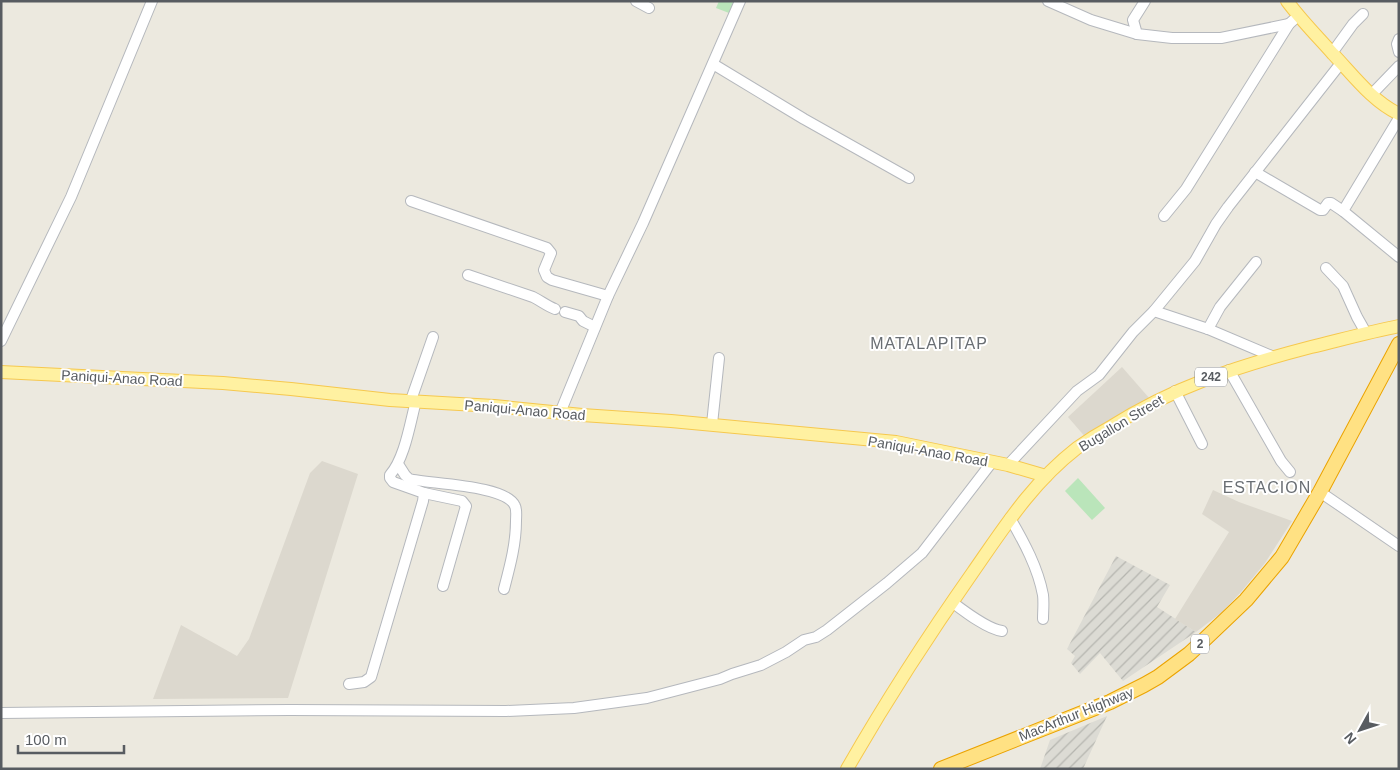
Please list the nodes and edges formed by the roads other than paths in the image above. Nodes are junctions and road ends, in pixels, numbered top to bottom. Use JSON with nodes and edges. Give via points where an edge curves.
{"nodes":[{"id":1,"x":152,"y":1,"type":"edge"},
{"id":2,"x":636,"y":1,"type":"edge"},
{"id":3,"x":1048,"y":1,"type":"edge"},
{"id":4,"x":1145,"y":1,"type":"edge"},
{"id":5,"x":739,"y":2,"type":"edge"},
{"id":6,"x":1288,"y":2,"type":"edge"},
{"id":7,"x":649,"y":8,"type":"dead end"},
{"id":8,"x":1363,"y":14,"type":"dead end"},
{"id":9,"x":1294,"y":20,"type":"junction"},
{"id":10,"x":1137,"y":34,"type":"junction"},
{"id":11,"x":1399,"y":39,"type":"edge"},
{"id":12,"x":1399,"y":52,"type":"edge"},
{"id":13,"x":1332,"y":53,"type":"junction"},
{"id":14,"x":1341,"y":63,"type":"junction"},
{"id":15,"x":713,"y":64,"type":"junction"},
{"id":16,"x":1399,"y":66,"type":"edge"},
{"id":17,"x":1372,"y":94,"type":"junction"},
{"id":18,"x":1399,"y":114,"type":"edge"},
{"id":19,"x":1399,"y":118,"type":"edge"},
{"id":20,"x":1255,"y":172,"type":"junction"},
{"id":21,"x":909,"y":178,"type":"dead end"},
{"id":22,"x":411,"y":201,"type":"dead end"},
{"id":23,"x":1343,"y":211,"type":"junction"},
{"id":24,"x":1164,"y":216,"type":"dead end"},
{"id":25,"x":1399,"y":256,"type":"edge"},
{"id":26,"x":1256,"y":262,"type":"dead end"},
{"id":27,"x":1326,"y":268,"type":"dead end"},
{"id":28,"x":468,"y":275,"type":"dead end"},
{"id":29,"x":608,"y":296,"type":"junction"},
{"id":30,"x":1154,"y":311,"type":"junction"},
{"id":31,"x":1399,"y":326,"type":"edge"},
{"id":32,"x":595,"y":327,"type":"junction"},
{"id":33,"x":1208,"y":329,"type":"junction"},
{"id":34,"x":1366,"y":333,"type":"junction"},
{"id":35,"x":433,"y":338,"type":"dead end"},
{"id":36,"x":1,"y":341,"type":"edge"},
{"id":37,"x":1399,"y":344,"type":"edge"},
{"id":38,"x":1274,"y":357,"type":"junction"},
{"id":39,"x":719,"y":358,"type":"dead end"},
{"id":40,"x":1229,"y":370,"type":"junction"},
{"id":41,"x":1,"y":372,"type":"edge"},
{"id":42,"x":1175,"y":391,"type":"junction"},
{"id":43,"x":414,"y":401,"type":"junction"},
{"id":44,"x":560,"y":414,"type":"junction"},
{"id":45,"x":712,"y":424,"type":"junction"},
{"id":46,"x":1202,"y":444,"type":"dead end"},
{"id":47,"x":992,"y":462,"type":"junction"},
{"id":48,"x":398,"y":464,"type":"junction"},
{"id":49,"x":1008,"y":465,"type":"junction"},
{"id":50,"x":1290,"y":472,"type":"dead end"},
{"id":51,"x":1046,"y":476,"type":"junction"},
{"id":52,"x":1320,"y":492,"type":"junction"},
{"id":53,"x":424,"y":493,"type":"junction"},
{"id":54,"x":1010,"y":518,"type":"junction"},
{"id":55,"x":1399,"y":546,"type":"edge"},
{"id":56,"x":443,"y":586,"type":"dead end"},
{"id":57,"x":504,"y":589,"type":"dead end"},
{"id":58,"x":952,"y":602,"type":"junction"},
{"id":59,"x":1043,"y":619,"type":"dead end"},
{"id":60,"x":1002,"y":631,"type":"dead end"},
{"id":61,"x":349,"y":684,"type":"dead end"},
{"id":62,"x":1,"y":713,"type":"edge"},
{"id":63,"x":847,"y":769,"type":"edge"},
{"id":64,"x":941,"y":769,"type":"edge"}],
"edges":[{"from":1,"to":36,"type":"street","via":[[71,197]]},
{"from":2,"to":7,"type":"street"},
{"from":3,"to":10,"type":"street","via":[[1091,20]]},
{"from":4,"to":10,"type":"street","via":[[1133,20]]},
{"from":5,"to":15,"type":"street"},
{"from":6,"to":9,"type":"main road"},
{"from":8,"to":13,"type":"street"},
{"from":9,"to":10,"type":"street","via":[[1221,38]]},
{"from":9,"to":13,"type":"main road"},
{"from":9,"to":24,"type":"street","via":[[1186,189]]},
{"from":11,"to":12,"type":"street"},
{"from":13,"to":14,"type":"main road"},
{"from":14,"to":17,"type":"main road"},
{"from":14,"to":20,"type":"street"},
{"from":15,"to":21,"type":"street"},
{"from":15,"to":29,"type":"street"},
{"from":16,"to":17,"type":"street"},
{"from":17,"to":18,"type":"main road"},
{"from":19,"to":23,"type":"street"},
{"from":20,"to":23,"type":"street","via":[[1320,210],[1331,203]]},
{"from":20,"to":30,"type":"street","via":[[1216,224],[1195,261]]},
{"from":22,"to":29,"type":"street","via":[[547,248],[551,253],[544,270],[547,277]]},
{"from":23,"to":25,"type":"street"},
{"from":26,"to":33,"type":"street","via":[[1220,307]]},
{"from":27,"to":34,"type":"street","via":[[1343,286]]},
{"from":28,"to":32,"type":"street","via":[[533,297],[547,307],[579,316]]},
{"from":29,"to":32,"type":"street"},
{"from":30,"to":33,"type":"street"},
{"from":30,"to":49,"type":"street","via":[[1099,374],[1078,391]]},
{"from":31,"to":34,"type":"main road","name":"Bugallon Street","number":"242"},
{"from":32,"to":44,"type":"street"},
{"from":33,"to":38,"type":"street"},
{"from":34,"to":38,"type":"main road","name":"Bugallon Street","number":"242"},
{"from":35,"to":43,"type":"street"},
{"from":37,"to":52,"type":"highway","name":"MacArthur Highway","number":"2"},
{"from":38,"to":40,"type":"main road","name":"Bugallon Street","number":"242"},
{"from":39,"to":45,"type":"street"},
{"from":40,"to":42,"type":"main road","name":"Bugallon Street","number":"242"},
{"from":40,"to":50,"type":"street"},
{"from":41,"to":43,"type":"main road","name":"Paniqui-Anao Road","via":[[223,383]]},
{"from":42,"to":46,"type":"street"},
{"from":42,"to":51,"type":"main road","name":"Bugallon Street","number":"242","via":[[1087,441]]},
{"from":43,"to":44,"type":"main road","name":"Paniqui-Anao Road"},
{"from":43,"to":48,"type":"street"},
{"from":44,"to":45,"type":"main road","name":"Paniqui-Anao Road"},
{"from":45,"to":47,"type":"main road","name":"Paniqui-Anao Road","via":[[896,442]]},
{"from":47,"to":49,"type":"main road","name":"Paniqui-Anao Road"},
{"from":47,"to":62,"type":"street","via":[[922,553],[826,630],[761,665],[696,686],[647,698],[547,710]]},
{"from":48,"to":53,"type":"street","via":[[390,475],[393,482]]},
{"from":48,"to":57,"type":"street","via":[[409,479],[496,493],[512,502],[516,512],[516,538]]},
{"from":49,"to":51,"type":"main road","name":"Paniqui-Anao Road"},
{"from":51,"to":54,"type":"main road","name":"Bugallon Street","number":"242"},
{"from":52,"to":55,"type":"street"},
{"from":52,"to":64,"type":"highway","name":"MacArthur Highway","number":"2","via":[[1292,541],[1265,578],[1246,600],[1171,668],[1144,686],[1110,702]]},
{"from":53,"to":56,"type":"street","via":[[462,501],[466,506]]},
{"from":53,"to":61,"type":"street","via":[[371,677],[364,682]]},
{"from":54,"to":58,"type":"main road","name":"Bugallon Street","number":"242"},
{"from":54,"to":59,"type":"street","via":[[1036,570],[1043,595]]},
{"from":58,"to":60,"type":"street"},
{"from":58,"to":63,"type":"main road","name":"Bugallon Street","number":"242"}]}
